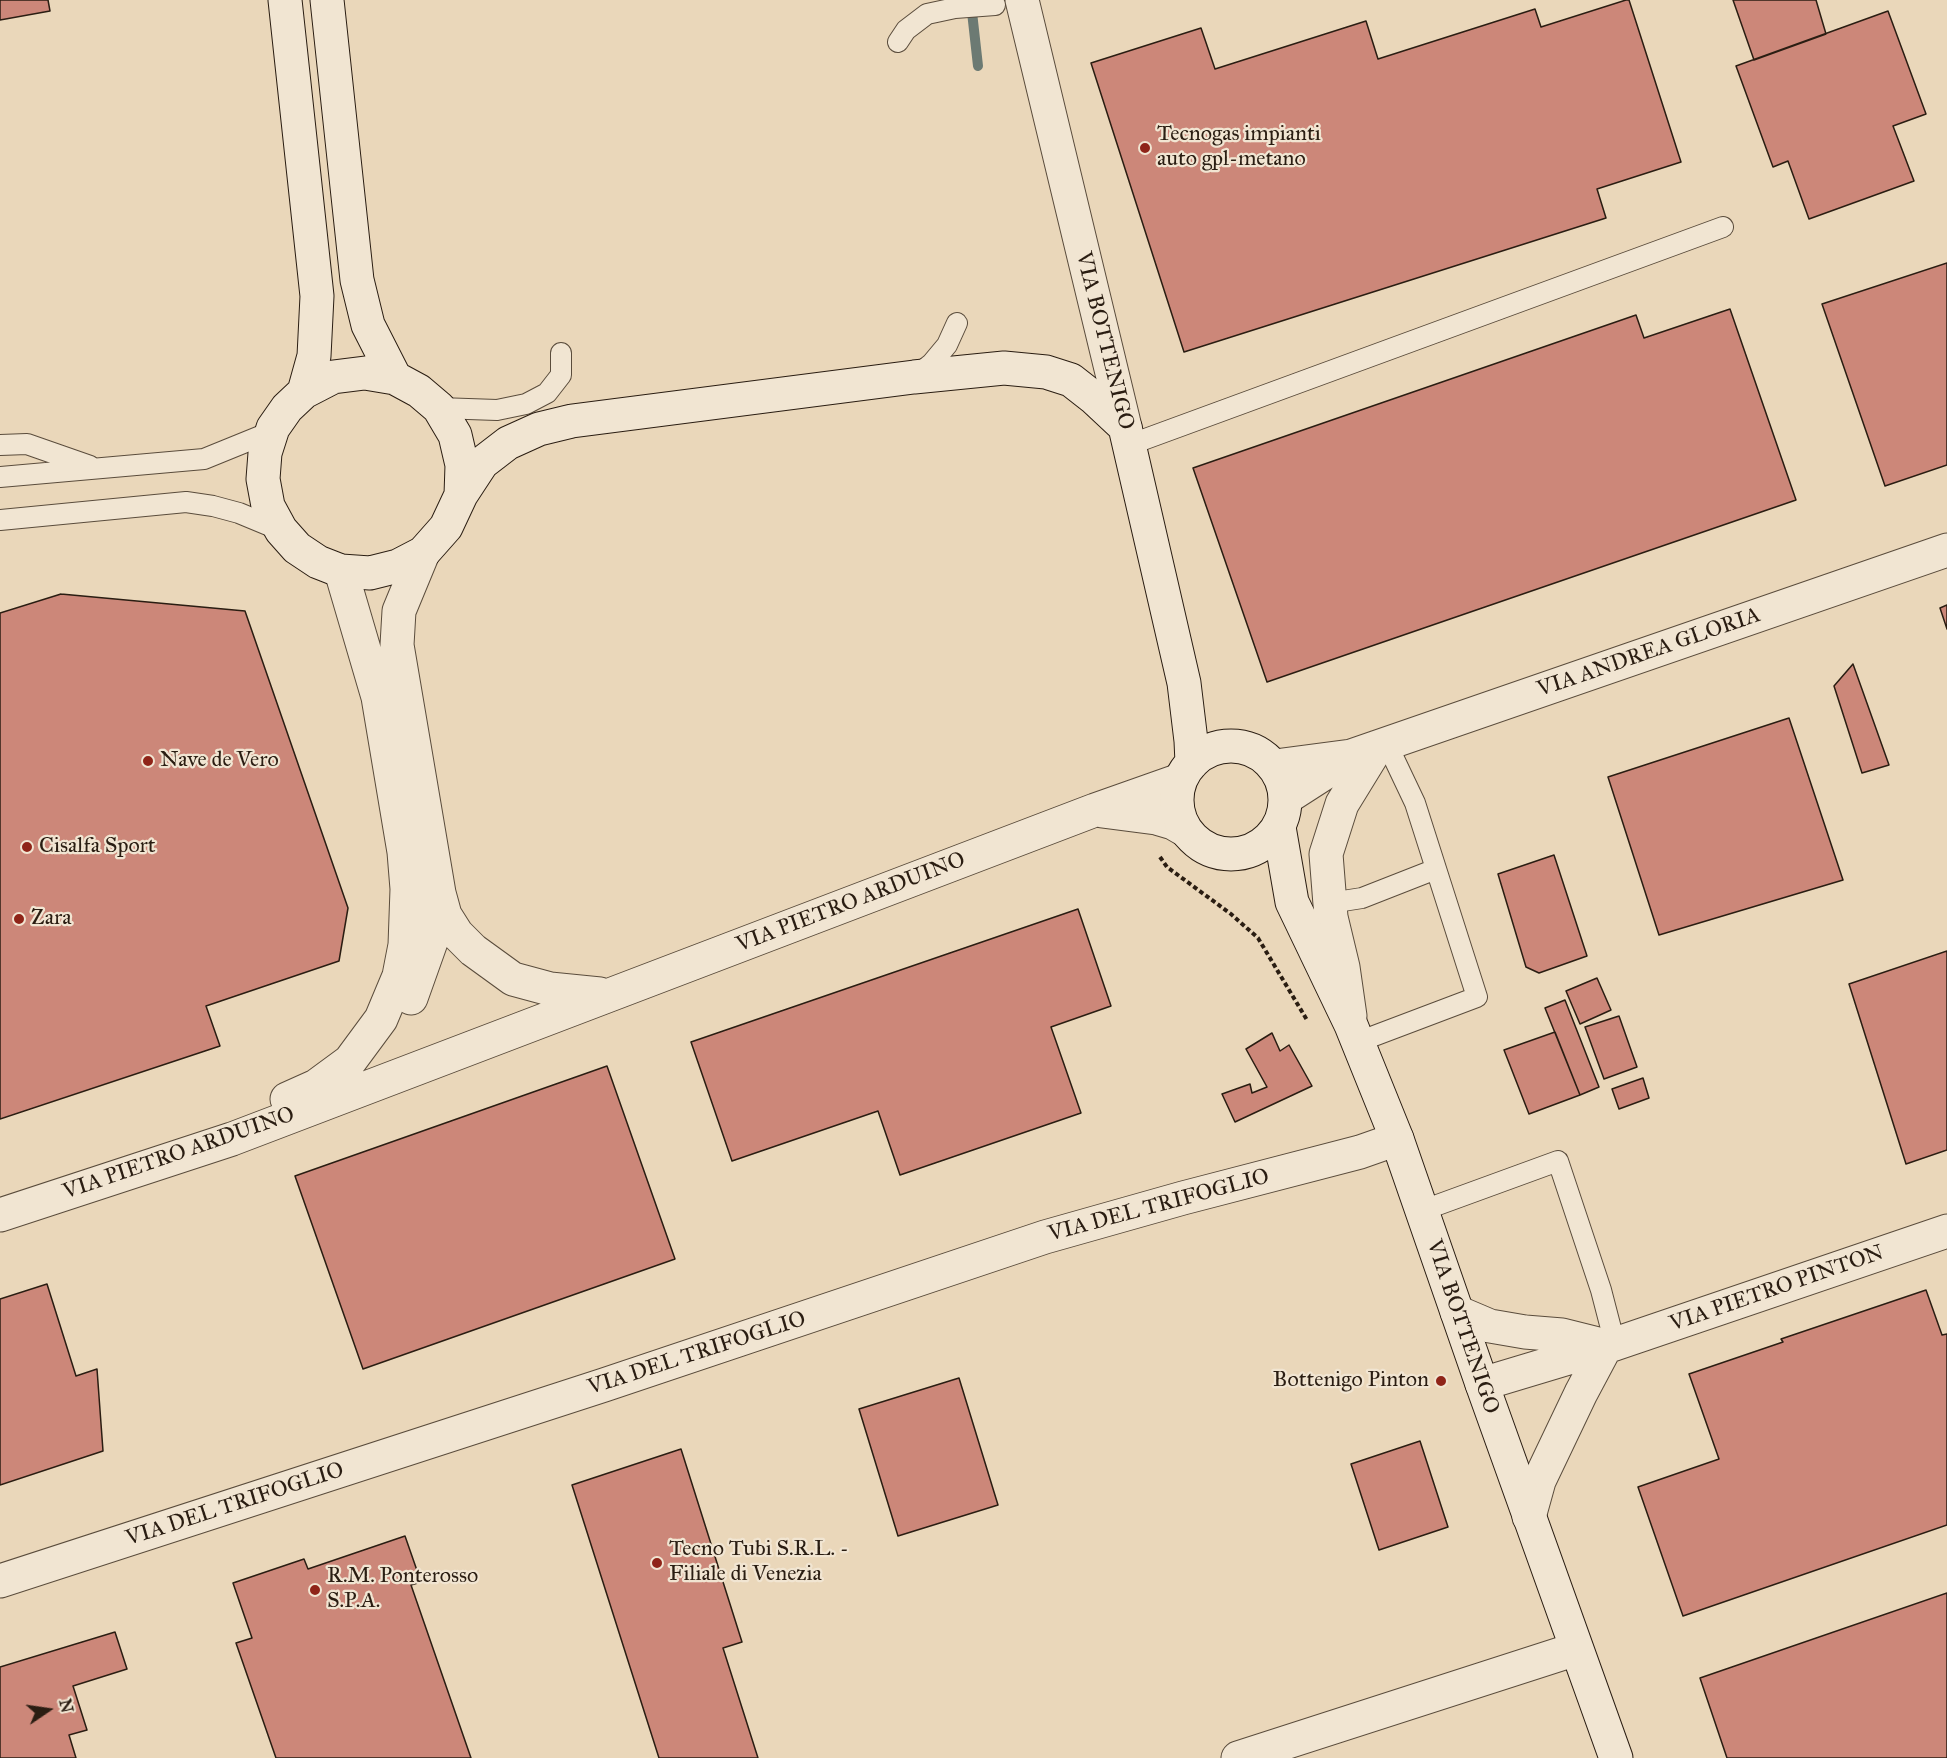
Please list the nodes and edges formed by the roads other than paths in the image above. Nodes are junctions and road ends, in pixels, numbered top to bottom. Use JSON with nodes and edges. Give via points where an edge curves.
{"nodes":[{"id":1,"x":285,"y":0,"type":"edge"},
{"id":2,"x":327,"y":0,"type":"edge"},
{"id":3,"x":1022,"y":2,"type":"edge"},
{"id":4,"x":898,"y":42,"type":"dead end"},
{"id":5,"x":1723,"y":227,"type":"dead end"},
{"id":6,"x":957,"y":323,"type":"dead end"},
{"id":7,"x":561,"y":353,"type":"dead end"},
{"id":8,"x":914,"y":377,"type":"junction"},
{"id":9,"x":395,"y":378,"type":"junction"},
{"id":10,"x":304,"y":392,"type":"junction"},
{"id":11,"x":439,"y":408,"type":"junction"},
{"id":12,"x":273,"y":428,"type":"junction"},
{"id":13,"x":1127,"y":436,"type":"junction"},
{"id":14,"x":0,"y":445,"type":"edge"},
{"id":15,"x":95,"y":468,"type":"junction"},
{"id":16,"x":0,"y":477,"type":"edge"},
{"id":17,"x":461,"y":495,"type":"junction"},
{"id":18,"x":0,"y":520,"type":"edge"},
{"id":19,"x":280,"y":530,"type":"junction"},
{"id":20,"x":1947,"y":550,"type":"edge"},
{"id":21,"x":423,"y":553,"type":"junction"},
{"id":22,"x":341,"y":571,"type":"junction"},
{"id":23,"x":1184,"y":683,"type":"junction"},
{"id":24,"x":1238,"y":746,"type":"junction"},
{"id":25,"x":1372,"y":749,"type":"junction"},
{"id":26,"x":1275,"y":766,"type":"junction"},
{"id":27,"x":1186,"y":771,"type":"junction"},
{"id":28,"x":1095,"y":810,"type":"junction"},
{"id":29,"x":1282,"y":812,"type":"junction"},
{"id":30,"x":1185,"y":830,"type":"junction"},
{"id":31,"x":1236,"y":855,"type":"junction"},
{"id":32,"x":1436,"y":869,"type":"junction"},
{"id":33,"x":439,"y":893,"type":"junction"},
{"id":34,"x":1292,"y":902,"type":"junction"},
{"id":35,"x":1330,"y":903,"type":"junction"},
{"id":36,"x":608,"y":995,"type":"junction"},
{"id":37,"x":1355,"y":1034,"type":"junction"},
{"id":38,"x":357,"y":1091,"type":"junction"},
{"id":39,"x":232,"y":1139,"type":"junction"},
{"id":40,"x":1397,"y":1139,"type":"junction"},
{"id":41,"x":1421,"y":1211,"type":"junction"},
{"id":42,"x":0,"y":1215,"type":"edge"},
{"id":43,"x":1947,"y":1231,"type":"edge"},
{"id":44,"x":1457,"y":1312,"type":"junction"},
{"id":45,"x":1611,"y":1345,"type":"junction"},
{"id":46,"x":1482,"y":1384,"type":"junction"},
{"id":47,"x":1529,"y":1517,"type":"junction"},
{"id":48,"x":0,"y":1581,"type":"edge"},
{"id":49,"x":1576,"y":1649,"type":"junction"},
{"id":50,"x":1238,"y":1758,"type":"edge"},
{"id":51,"x":1616,"y":1758,"type":"edge"}],
"edges":[{"from":1,"to":10,"type":"street","via":[[317,296],[314,356]]},
{"from":2,"to":9,"type":"street","via":[[357,280],[368,325]]},
{"from":3,"to":4,"type":"lane","via":[[927,14],[906,30]]},
{"from":3,"to":13,"type":"street","name":"VIA BOTTENIGO"},
{"from":5,"to":13,"type":"lane"},
{"from":6,"to":8,"type":"lane","via":[[947,345]]},
{"from":7,"to":11,"type":"lane","via":[[561,375],[548,393],[526,404],[496,410]]},
{"from":8,"to":13,"type":"street","via":[[1004,368],[1047,372],[1071,380]]},
{"from":8,"to":17,"type":"street","via":[[572,421],[539,429],[508,442],[482,463]]},
{"from":9,"to":10,"type":"street","via":[[365,373],[333,377]]},
{"from":9,"to":11,"type":"street"},
{"from":10,"to":12,"type":"street"},
{"from":11,"to":17,"type":"street","via":[[455,435],[462,465]]},
{"from":12,"to":15,"type":"lane","via":[[204,459]]},
{"from":12,"to":19,"type":"street","via":[[265,453],[263,479],[268,506]]},
{"from":13,"to":23,"type":"street","name":"VIA BOTTENIGO"},
{"from":14,"to":15,"type":"lane","via":[[27,444]]},
{"from":15,"to":16,"type":"lane"},
{"from":17,"to":21,"type":"street","via":[[446,527]]},
{"from":18,"to":19,"type":"lane","via":[[186,502],[231,510]]},
{"from":19,"to":22,"type":"street","via":[[297,548]]},
{"from":20,"to":25,"type":"street","name":"VIA ANDREA GLORIA"},
{"from":21,"to":22,"type":"street","via":[[398,567],[370,573]]},
{"from":21,"to":33,"type":"street","name":"VIA PIETRO ARDUINO","via":[[399,611],[397,645]]},
{"from":22,"to":39,"type":"street","via":[[378,697],[404,852],[405,945],[399,976],[381,1019],[350,1061],[316,1086],[267,1108]]},
{"from":23,"to":24,"type":"street","name":"VIA BOTTENIGO","via":[[1215,728]]},
{"from":23,"to":27,"type":"street","name":"VIA BOTTENIGO","via":[[1191,741]]},
{"from":24,"to":26,"type":"street","via":[[1253,750]]},
{"from":24,"to":27,"type":"street","via":[[1206,752]]},
{"from":25,"to":26,"type":"street","name":"VIA ANDREA GLORIA"},
{"from":25,"to":29,"type":"street","name":"VIA ANDREA GLORIA"},
{"from":25,"to":32,"type":"lane","via":[[1415,803]]},
{"from":25,"to":35,"type":"street","via":[[1342,804],[1326,854]]},
{"from":26,"to":29,"type":"street","via":[[1283,783]]},
{"from":27,"to":28,"type":"street","name":"VIA PIETRO ARDUINO"},
{"from":27,"to":30,"type":"street","via":[[1177,796]]},
{"from":28,"to":30,"type":"street","name":"VIA PIETRO ARDUINO","via":[[1156,818]]},
{"from":28,"to":36,"type":"street","name":"VIA PIETRO ARDUINO"},
{"from":29,"to":31,"type":"street","via":[[1267,841]]},
{"from":29,"to":34,"type":"street","name":"VIA BOTTENIGO"},
{"from":30,"to":31,"type":"street","via":[[1207,849]]},
{"from":31,"to":34,"type":"street","name":"VIA BOTTENIGO"},
{"from":32,"to":35,"type":"lane","via":[[1362,898]]},
{"from":32,"to":37,"type":"lane","via":[[1477,998]]},
{"from":33,"to":36,"type":"street","name":"VIA PIETRO ARDUINO","via":[[445,915],[457,934],[513,979],[550,989]]},
{"from":33,"to":38,"type":"street","name":"VIA PIETRO ARDUINO","via":[[432,939],[414,993],[388,1047]]},
{"from":34,"to":37,"type":"street","name":"VIA BOTTENIGO"},
{"from":35,"to":37,"type":"street"},
{"from":36,"to":38,"type":"street","name":"VIA PIETRO ARDUINO"},
{"from":37,"to":40,"type":"street","name":"VIA BOTTENIGO"},
{"from":38,"to":39,"type":"street","name":"VIA PIETRO ARDUINO"},
{"from":39,"to":42,"type":"street","name":"VIA PIETRO ARDUINO"},
{"from":40,"to":41,"type":"street","name":"VIA BOTTENIGO"},
{"from":40,"to":48,"type":"street","name":"VIA DEL TRIFOGLIO","via":[[1024,1244]]},
{"from":41,"to":44,"type":"street","name":"VIA BOTTENIGO"},
{"from":41,"to":45,"type":"lane","via":[[1558,1161],[1601,1290]]},
{"from":43,"to":45,"type":"street","name":"VIA PIETRO PINTON"},
{"from":44,"to":45,"type":"street","via":[[1490,1326]]},
{"from":44,"to":46,"type":"street","name":"VIA BOTTENIGO"},
{"from":45,"to":46,"type":"street","name":"VIA PIETRO PINTON"},
{"from":45,"to":47,"type":"street","via":[[1581,1393],[1539,1481]]},
{"from":46,"to":47,"type":"street","name":"VIA BOTTENIGO"},
{"from":47,"to":49,"type":"street","name":"VIA BOTTENIGO"},
{"from":49,"to":50,"type":"street"},
{"from":49,"to":51,"type":"street","name":"VIA BOTTENIGO"}]}
